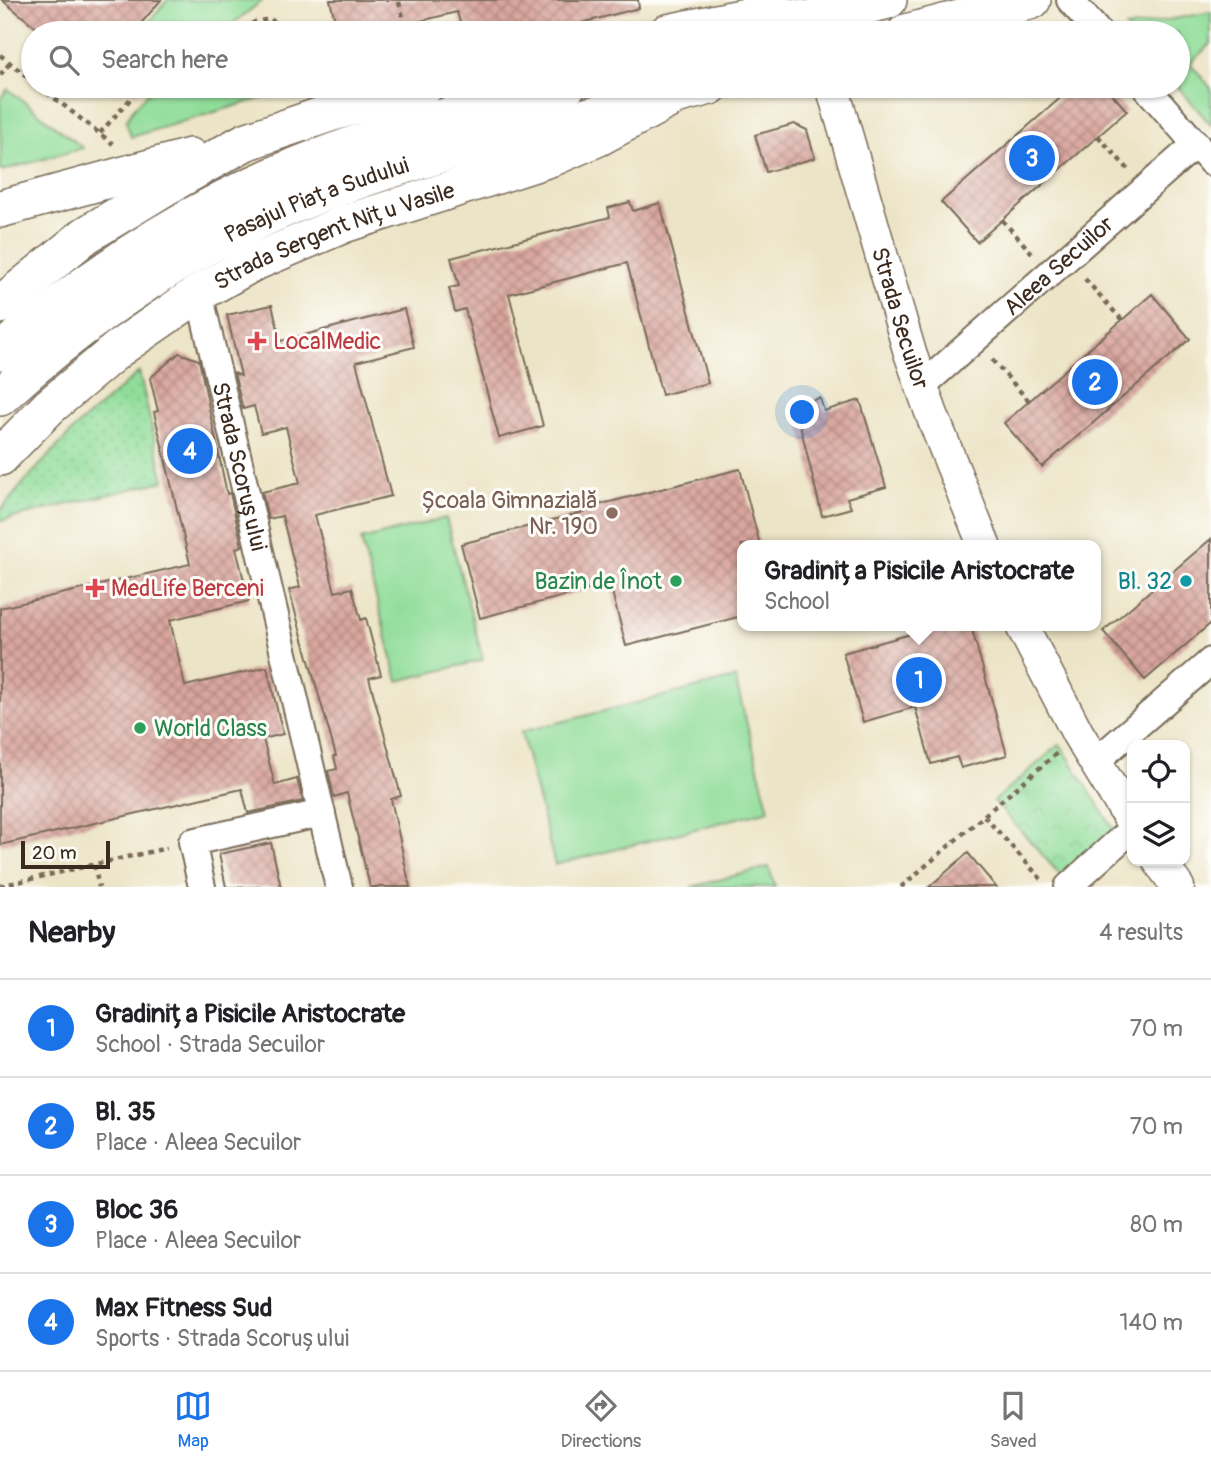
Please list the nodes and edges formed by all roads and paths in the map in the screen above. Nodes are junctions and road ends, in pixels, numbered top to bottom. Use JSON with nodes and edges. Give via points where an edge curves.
{"nodes":[{"id":1,"x":888,"y":0,"type":"edge"},
{"id":2,"x":1032,"y":0,"type":"edge"},
{"id":3,"x":1070,"y":0,"type":"edge"},
{"id":4,"x":399,"y":2,"type":"dead end"},
{"id":5,"x":808,"y":20,"type":"joint"},
{"id":6,"x":404,"y":21,"type":"edge"},
{"id":7,"x":726,"y":21,"type":"edge"},
{"id":8,"x":952,"y":21,"type":"edge"},
{"id":9,"x":1088,"y":21,"type":"edge"},
{"id":10,"x":0,"y":55,"type":"edge"},
{"id":11,"x":10,"y":63,"type":"junction"},
{"id":12,"x":21,"y":72,"type":"edge"},
{"id":13,"x":0,"y":75,"type":"edge"},
{"id":14,"x":55,"y":98,"type":"edge"},
{"id":15,"x":131,"y":98,"type":"edge"},
{"id":16,"x":383,"y":98,"type":"edge"},
{"id":17,"x":522,"y":98,"type":"edge"},
{"id":18,"x":662,"y":98,"type":"edge"},
{"id":19,"x":678,"y":98,"type":"edge"},
{"id":20,"x":836,"y":98,"type":"edge"},
{"id":21,"x":1155,"y":98,"type":"edge"},
{"id":22,"x":100,"y":133,"type":"junction"},
{"id":23,"x":1098,"y":136,"type":"dead end"},
{"id":24,"x":245,"y":142,"type":"junction"},
{"id":25,"x":118,"y":148,"type":"dead end"},
{"id":26,"x":1203,"y":153,"type":"edge"},
{"id":27,"x":1146,"y":189,"type":"junction"},
{"id":28,"x":0,"y":209,"type":"edge"},
{"id":29,"x":1002,"y":220,"type":"dead end"},
{"id":30,"x":1059,"y":266,"type":"junction"},
{"id":31,"x":199,"y":293,"type":"junction"},
{"id":32,"x":0,"y":305,"type":"edge"},
{"id":33,"x":1122,"y":320,"type":"dead end"},
{"id":34,"x":974,"y":340,"type":"junction"},
{"id":35,"x":0,"y":352,"type":"edge"},
{"id":36,"x":922,"y":386,"type":"junction"},
{"id":37,"x":0,"y":397,"type":"edge"},
{"id":38,"x":1029,"y":401,"type":"dead end"},
{"id":39,"x":0,"y":457,"type":"edge"},
{"id":40,"x":982,"y":540,"type":"edge"},
{"id":41,"x":1025,"y":631,"type":"edge"},
{"id":42,"x":1211,"y":662,"type":"edge"},
{"id":43,"x":1078,"y":734,"type":"junction"},
{"id":44,"x":1095,"y":762,"type":"junction"},
{"id":45,"x":322,"y":813,"type":"junction"},
{"id":46,"x":1127,"y":814,"type":"edge"},
{"id":47,"x":984,"y":816,"type":"junction"},
{"id":48,"x":1127,"y":834,"type":"edge"},
{"id":49,"x":192,"y":842,"type":"junction"},
{"id":50,"x":94,"y":865,"type":"junction"},
{"id":51,"x":1163,"y":866,"type":"edge"},
{"id":52,"x":0,"y":886,"type":"edge"},
{"id":53,"x":99,"y":887,"type":"edge"},
{"id":54,"x":201,"y":887,"type":"edge"},
{"id":55,"x":339,"y":887,"type":"edge"},
{"id":56,"x":901,"y":887,"type":"edge"},
{"id":57,"x":1048,"y":887,"type":"edge"},
{"id":58,"x":1068,"y":887,"type":"edge"},
{"id":59,"x":1178,"y":887,"type":"edge"}],
"edges":[{"from":1,"to":5,"type":"main road"},
{"from":2,"to":8,"type":"main road"},
{"from":3,"to":9,"type":"street"},
{"from":4,"to":6,"type":"path"},
{"from":5,"to":7,"type":"main road","via":[[769,14]]},
{"from":10,"to":11,"type":"path"},
{"from":11,"to":12,"type":"path"},
{"from":11,"to":13,"type":"path"},
{"from":14,"to":22,"type":"path"},
{"from":15,"to":22,"type":"path"},
{"from":16,"to":24,"type":"main road"},
{"from":17,"to":35,"type":"main road","name":"Pasajul Piața Sudului","via":[[387,134],[267,179],[191,217],[112,265]]},
{"from":18,"to":37,"type":"main road","name":"Pasajul Piața Sudului","via":[[433,156],[271,214],[135,291],[54,350]]},
{"from":19,"to":31,"type":"main road","name":"Strada Sergent Nițu Vasile","via":[[553,157],[313,236]]},
{"from":20,"to":36,"type":"street","name":"Strada Secuilor"},
{"from":21,"to":26,"type":"street","name":"Aleea Secuilor"},
{"from":22,"to":25,"type":"path"},
{"from":23,"to":27,"type":"path"},
{"from":24,"to":28,"type":"main road"},
{"from":24,"to":32,"type":"main road","via":[[86,235]]},
{"from":26,"to":27,"type":"street","name":"Aleea Secuilor"},
{"from":27,"to":30,"type":"street","name":"Aleea Secuilor"},
{"from":29,"to":30,"type":"path"},
{"from":30,"to":33,"type":"path"},
{"from":30,"to":34,"type":"street","name":"Aleea Secuilor"},
{"from":31,"to":39,"type":"main road","name":"Strada Sergent Nițu Vasile","via":[[99,365]]},
{"from":31,"to":45,"type":"street","name":"Strada Scorușului"},
{"from":34,"to":36,"type":"street","name":"Aleea Secuilor"},
{"from":34,"to":38,"type":"path"},
{"from":36,"to":40,"type":"street","name":"Strada Secuilor"},
{"from":41,"to":43,"type":"street"},
{"from":42,"to":44,"type":"street"},
{"from":43,"to":44,"type":"street"},
{"from":43,"to":47,"type":"path"},
{"from":44,"to":46,"type":"street"},
{"from":45,"to":49,"type":"street"},
{"from":45,"to":55,"type":"street","name":"Strada Scorușului"},
{"from":47,"to":56,"type":"path"},
{"from":47,"to":57,"type":"path"},
{"from":48,"to":58,"type":"street"},
{"from":49,"to":50,"type":"path"},
{"from":49,"to":54,"type":"street"},
{"from":50,"to":52,"type":"path"},
{"from":50,"to":53,"type":"path"},
{"from":51,"to":59,"type":"street"}]}
